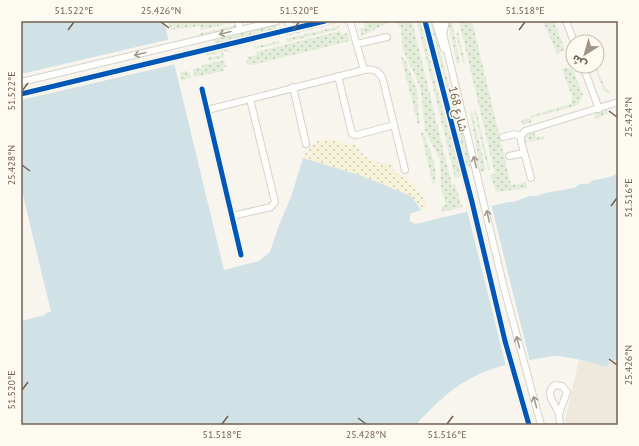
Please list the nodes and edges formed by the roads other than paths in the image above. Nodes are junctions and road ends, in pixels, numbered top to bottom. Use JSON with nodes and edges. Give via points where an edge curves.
{"nodes":[{"id":1,"x":238,"y":21,"type":"edge"},
{"id":2,"x":277,"y":21,"type":"edge"},
{"id":3,"x":287,"y":21,"type":"edge"},
{"id":4,"x":325,"y":21,"type":"edge"},
{"id":5,"x":350,"y":21,"type":"edge"},
{"id":6,"x":426,"y":21,"type":"edge"},
{"id":7,"x":435,"y":21,"type":"edge"},
{"id":8,"x":440,"y":21,"type":"edge"},
{"id":9,"x":446,"y":21,"type":"edge"},
{"id":10,"x":566,"y":21,"type":"edge"},
{"id":11,"x":269,"y":22,"type":"edge"},
{"id":12,"x":240,"y":29,"type":"junction"},
{"id":13,"x":297,"y":29,"type":"junction"},
{"id":14,"x":571,"y":34,"type":"edge"},
{"id":15,"x":443,"y":35,"type":"junction"},
{"id":16,"x":386,"y":36,"type":"dead end"},
{"id":17,"x":357,"y":44,"type":"junction"},
{"id":18,"x":450,"y":61,"type":"junction"},
{"id":19,"x":364,"y":70,"type":"junction"},
{"id":20,"x":586,"y":74,"type":"edge"},
{"id":21,"x":338,"y":76,"type":"junction"},
{"id":22,"x":21,"y":82,"type":"edge"},
{"id":23,"x":293,"y":88,"type":"junction"},
{"id":24,"x":202,"y":89,"type":"dead end"},
{"id":25,"x":21,"y":94,"type":"edge"},
{"id":26,"x":250,"y":99,"type":"junction"},
{"id":27,"x":618,"y":102,"type":"edge"},
{"id":28,"x":599,"y":109,"type":"junction"},
{"id":29,"x":207,"y":110,"type":"junction"},
{"id":30,"x":394,"y":125,"type":"junction"},
{"id":31,"x":522,"y":136,"type":"junction"},
{"id":32,"x":503,"y":137,"type":"dead end"},
{"id":33,"x":306,"y":144,"type":"dead end"},
{"id":34,"x":524,"y":153,"type":"junction"},
{"id":35,"x":509,"y":156,"type":"dead end"},
{"id":36,"x":405,"y":170,"type":"dead end"},
{"id":37,"x":531,"y":178,"type":"dead end"},
{"id":38,"x":232,"y":216,"type":"junction"},
{"id":39,"x":241,"y":255,"type":"dead end"},
{"id":40,"x":559,"y":414,"type":"dead end"},
{"id":41,"x":529,"y":425,"type":"edge"},
{"id":42,"x":541,"y":425,"type":"edge"},
{"id":43,"x":560,"y":425,"type":"edge"}],
"edges":[{"from":1,"to":12,"type":"street"},
{"from":2,"to":11,"type":"street"},
{"from":3,"to":13,"type":"street"},
{"from":4,"to":13,"type":"street"},
{"from":5,"to":17,"type":"street"},
{"from":6,"to":41,"type":"street","name":"شارع 168","via":[[498,314]]},
{"from":7,"to":18,"type":"street","name":"شارع 168","via":[[442,46]]},
{"from":8,"to":15,"type":"street","name":"شارع 168"},
{"from":9,"to":15,"type":"street"},
{"from":10,"to":14,"type":"street"},
{"from":11,"to":12,"type":"street"},
{"from":12,"to":22,"type":"street","one_way":true},
{"from":13,"to":25,"type":"street"},
{"from":15,"to":18,"type":"street","name":"شارع 168"},
{"from":16,"to":17,"type":"street"},
{"from":17,"to":19,"type":"street"},
{"from":42,"to":18,"type":"street","name":"شارع 168","one_way":true,"via":[[504,288]]},
{"from":19,"to":21,"type":"street"},
{"from":19,"to":30,"type":"street","via":[[374,70],[382,77]]},
{"from":20,"to":28,"type":"street"},
{"from":21,"to":23,"type":"street"},
{"from":21,"to":30,"type":"street","via":[[352,134],[357,135]]},
{"from":23,"to":26,"type":"street"},
{"from":23,"to":33,"type":"street"},
{"from":24,"to":29,"type":"street"},
{"from":26,"to":29,"type":"street"},
{"from":26,"to":38,"type":"street","via":[[275,202],[270,207]]},
{"from":27,"to":28,"type":"street"},
{"from":28,"to":31,"type":"street","via":[[530,129]]},
{"from":29,"to":38,"type":"street"},
{"from":30,"to":36,"type":"street"},
{"from":31,"to":32,"type":"street","via":[[514,134]]},
{"from":31,"to":34,"type":"street"},
{"from":34,"to":35,"type":"street"},
{"from":34,"to":37,"type":"street"},
{"from":38,"to":39,"type":"street"},
{"from":40,"to":43,"type":"street"}]}
